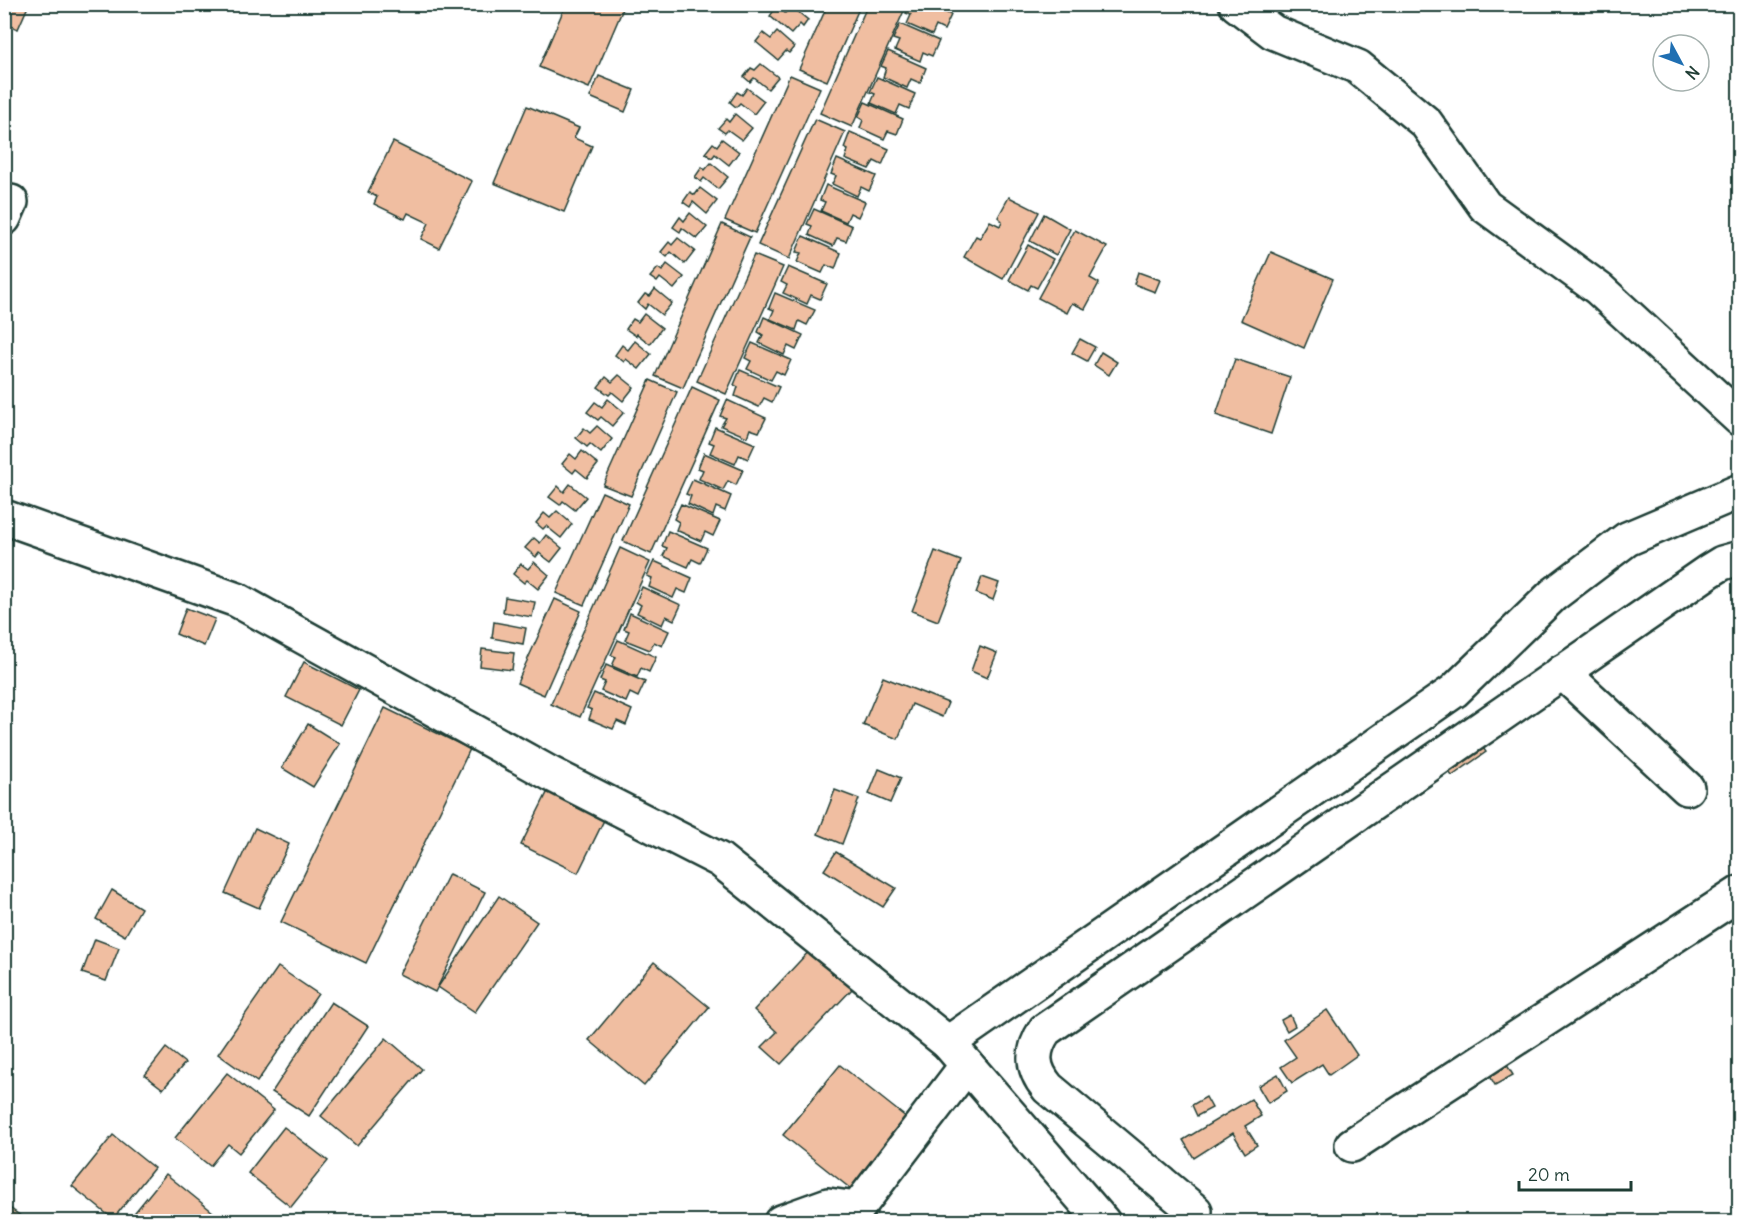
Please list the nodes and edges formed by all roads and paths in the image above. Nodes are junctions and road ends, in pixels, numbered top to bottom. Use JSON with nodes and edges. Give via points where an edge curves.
{"nodes":[{"id":1,"x":1236,"y":4,"type":"edge"},
{"id":2,"x":1740,"y":419,"type":"edge"},
{"id":3,"x":1740,"y":491,"type":"edge"},
{"id":4,"x":4,"y":517,"type":"edge"},
{"id":5,"x":1740,"y":558,"type":"edge"},
{"id":6,"x":1562,"y":672,"type":"junction"},
{"id":7,"x":1687,"y":788,"type":"dead end"},
{"id":8,"x":1740,"y":893,"type":"edge"},
{"id":9,"x":957,"y":1054,"type":"junction"},
{"id":10,"x":1352,"y":1145,"type":"dead end"},
{"id":11,"x":1195,"y":1211,"type":"dead end"},
{"id":12,"x":781,"y":1221,"type":"edge"},
{"id":13,"x":1103,"y":1221,"type":"edge"}],
"edges":[{"from":1,"to":2,"type":"street","via":[[1273,32],[1358,67],[1426,123],[1485,206],[1599,289]]},
{"from":3,"to":9,"type":"street","via":[[1627,539],[1553,595],[1454,691]]},
{"from":4,"to":9,"type":"street","via":[[237,600],[551,774],[720,860]]},
{"from":5,"to":6,"type":"street","via":[[1708,571]]},
{"from":6,"to":7,"type":"street"},
{"from":6,"to":11,"type":"street","via":[[1045,1030],[1034,1054],[1035,1067],[1048,1088]]},
{"from":8,"to":10,"type":"street"},
{"from":9,"to":12,"type":"street","via":[[856,1209],[828,1205]]},
{"from":9,"to":13,"type":"street"}]}
